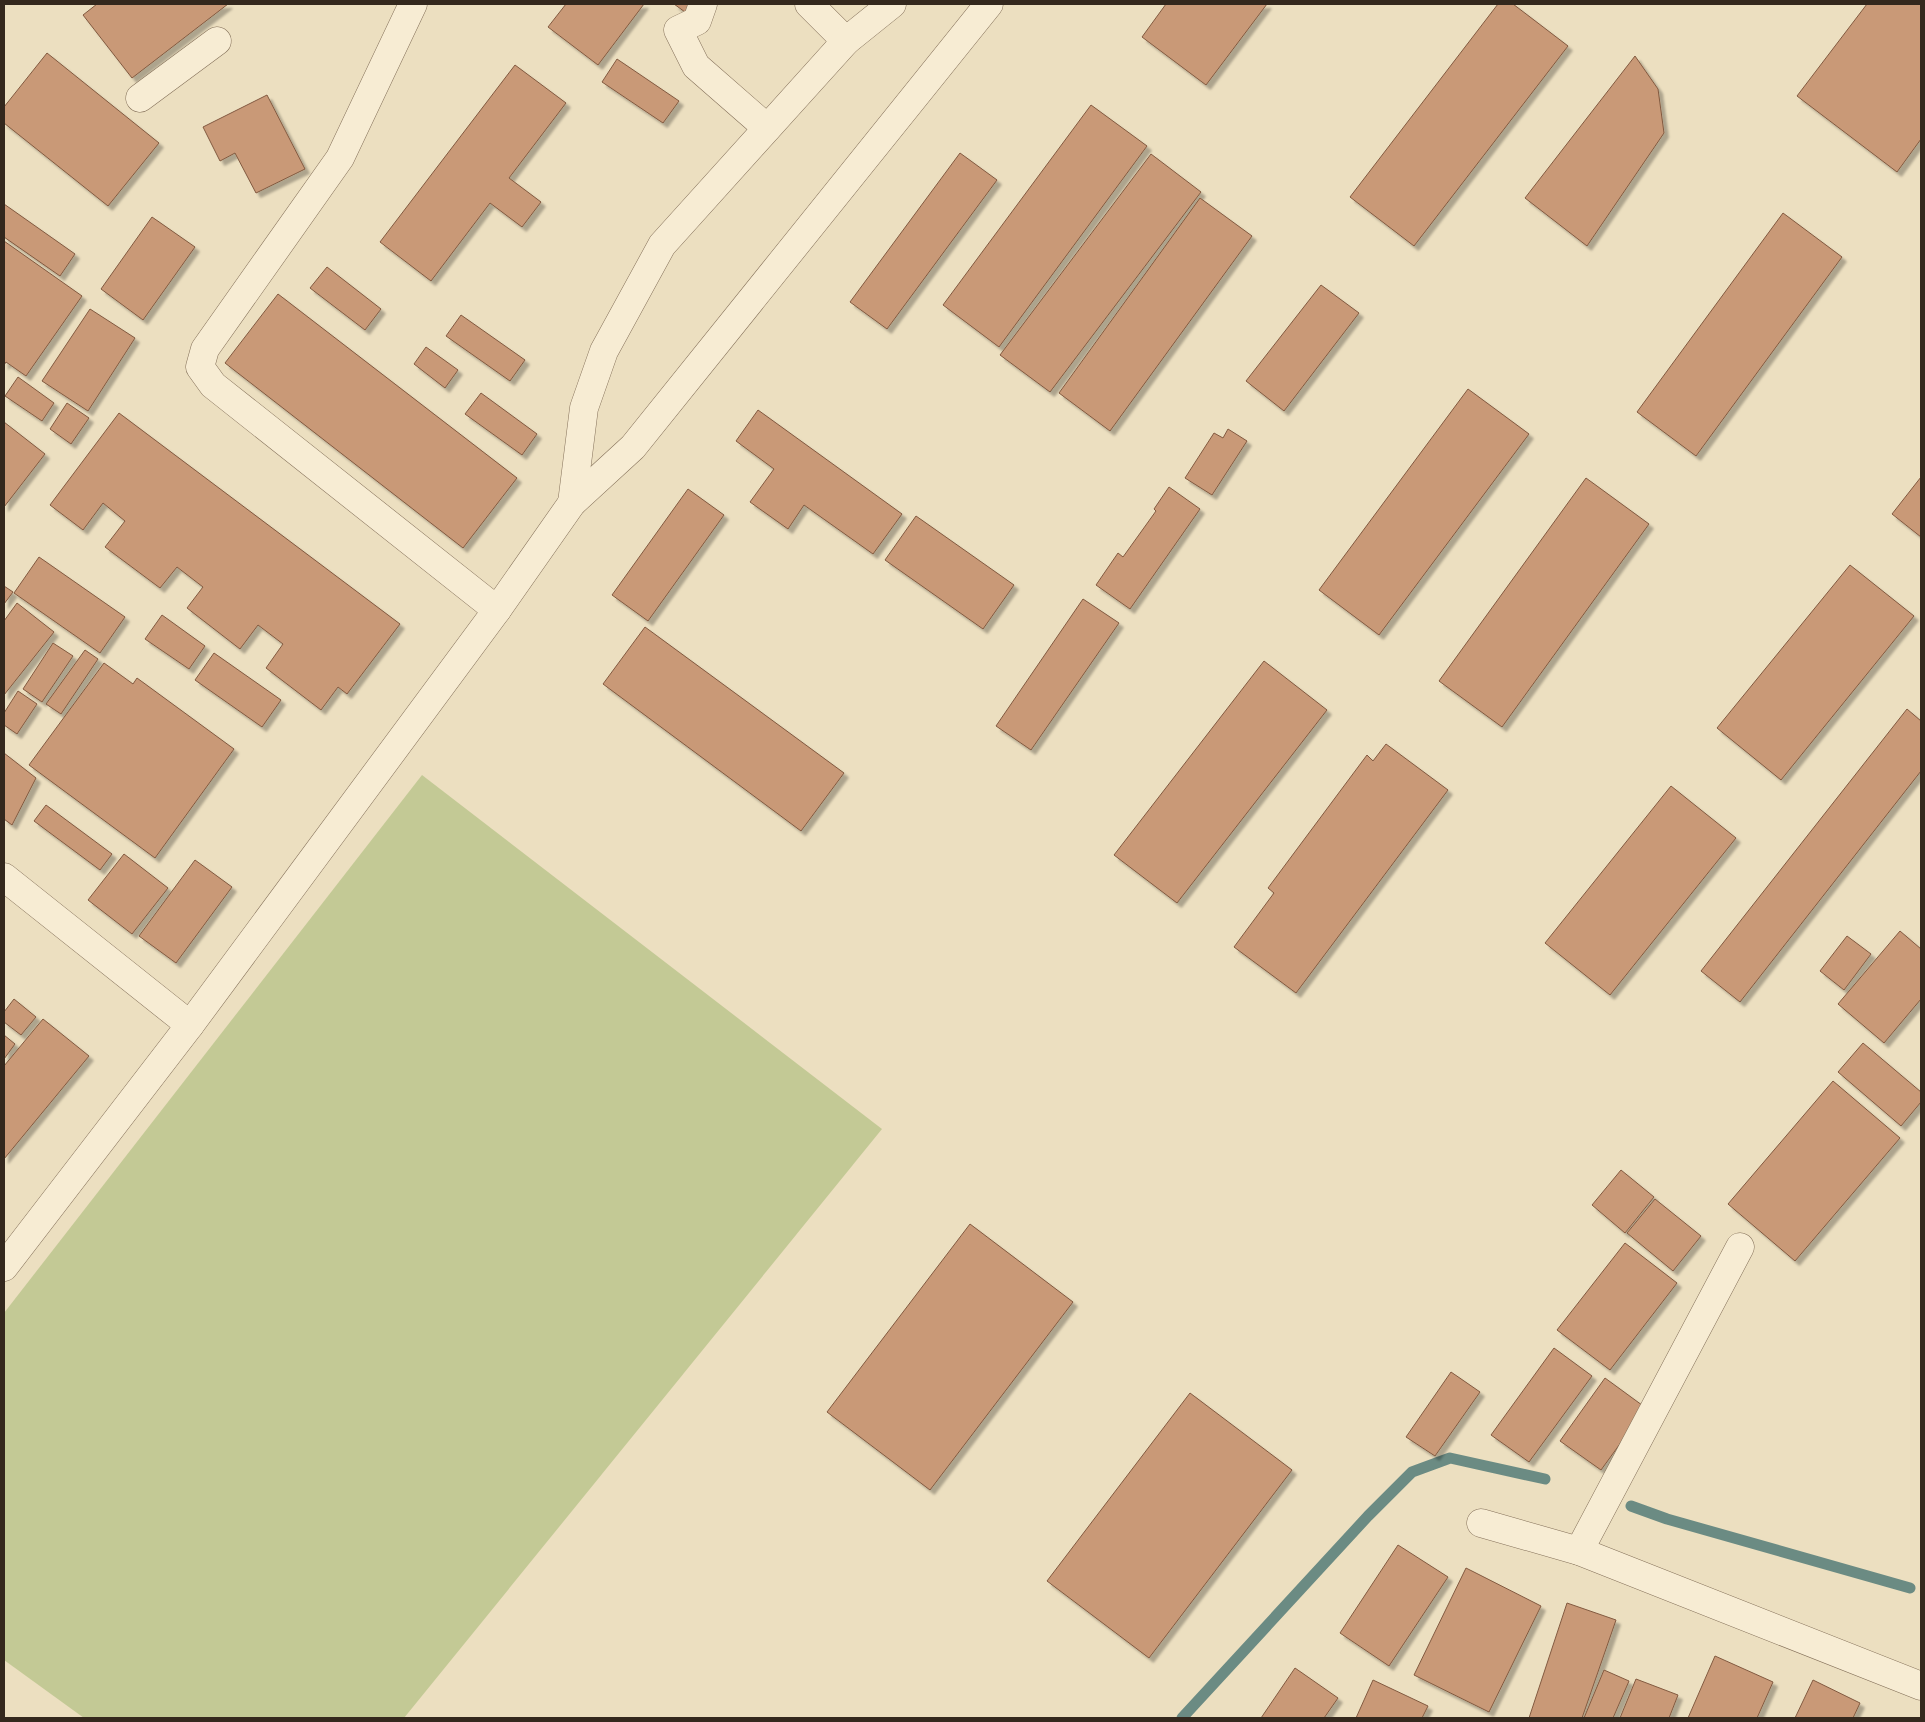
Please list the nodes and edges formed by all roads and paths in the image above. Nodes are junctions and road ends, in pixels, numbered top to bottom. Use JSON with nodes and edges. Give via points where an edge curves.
{"nodes":[{"id":1,"x":413,"y":4,"type":"edge"},
{"id":2,"x":702,"y":4,"type":"edge"},
{"id":3,"x":809,"y":4,"type":"edge"},
{"id":4,"x":892,"y":4,"type":"edge"},
{"id":5,"x":989,"y":4,"type":"edge"},
{"id":6,"x":217,"y":41,"type":"dead end"},
{"id":7,"x":846,"y":41,"type":"junction"},
{"id":8,"x":140,"y":98,"type":"dead end"},
{"id":9,"x":767,"y":128,"type":"junction"},
{"id":10,"x":572,"y":503,"type":"junction"},
{"id":11,"x":497,"y":610,"type":"junction"},
{"id":12,"x":4,"y":877,"type":"edge"},
{"id":13,"x":190,"y":1025,"type":"junction"},
{"id":14,"x":1740,"y":1247,"type":"dead end"},
{"id":15,"x":4,"y":1267,"type":"edge"},
{"id":16,"x":1481,"y":1523,"type":"dead end"},
{"id":17,"x":1579,"y":1551,"type":"junction"},
{"id":18,"x":1921,"y":1686,"type":"edge"}],
"edges":[{"from":1,"to":11,"type":"street","via":[[340,158],[205,349],[200,367],[213,385]]},
{"from":2,"to":9,"type":"street","via":[[697,21],[678,30],[696,66]]},
{"from":3,"to":7,"type":"street"},
{"from":4,"to":7,"type":"street"},
{"from":5,"to":10,"type":"street","via":[[633,447]]},
{"from":6,"to":8,"type":"street"},
{"from":7,"to":9,"type":"street"},
{"from":9,"to":10,"type":"street","via":[[662,245],[604,351],[584,408]]},
{"from":10,"to":11,"type":"street"},
{"from":11,"to":13,"type":"street"},
{"from":12,"to":13,"type":"street"},
{"from":13,"to":15,"type":"street"},
{"from":14,"to":17,"type":"street"},
{"from":16,"to":17,"type":"street"},
{"from":17,"to":18,"type":"street"}]}
